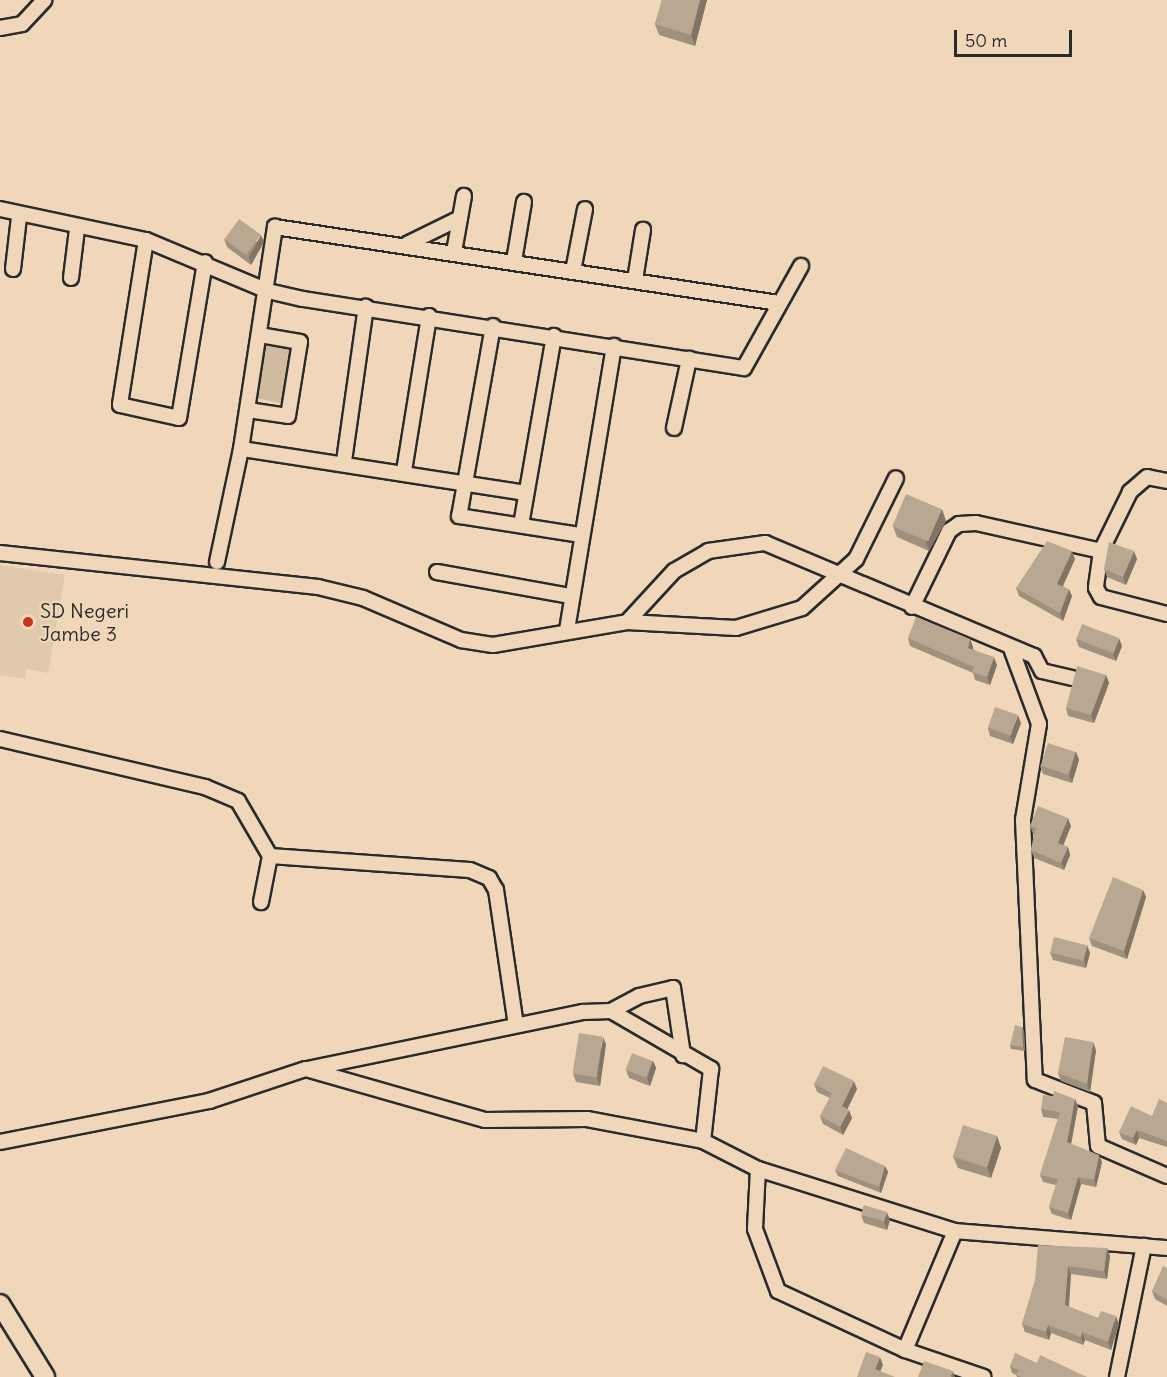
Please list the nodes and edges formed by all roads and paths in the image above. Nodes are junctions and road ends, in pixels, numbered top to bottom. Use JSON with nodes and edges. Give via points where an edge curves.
{"nodes":[{"id":1,"x":44,"y":0,"type":"edge"},
{"id":2,"x":0,"y":28,"type":"edge"},
{"id":3,"x":464,"y":196,"type":"dead end"},
{"id":4,"x":524,"y":202,"type":"dead end"},
{"id":5,"x":585,"y":209,"type":"dead end"},
{"id":6,"x":0,"y":210,"type":"edge"},
{"id":7,"x":19,"y":217,"type":"junction"},
{"id":8,"x":460,"y":218,"type":"junction"},
{"id":9,"x":77,"y":229,"type":"junction"},
{"id":10,"x":643,"y":231,"type":"dead end"},
{"id":11,"x":146,"y":240,"type":"junction"},
{"id":12,"x":407,"y":244,"type":"junction"},
{"id":13,"x":454,"y":252,"type":"junction"},
{"id":14,"x":514,"y":261,"type":"junction"},
{"id":15,"x":205,"y":262,"type":"junction"},
{"id":16,"x":801,"y":266,"type":"dead end"},
{"id":17,"x":13,"y":269,"type":"dead end"},
{"id":18,"x":573,"y":271,"type":"junction"},
{"id":19,"x":71,"y":278,"type":"dead end"},
{"id":20,"x":635,"y":280,"type":"junction"},
{"id":21,"x":268,"y":291,"type":"junction"},
{"id":22,"x":779,"y":303,"type":"junction"},
{"id":23,"x":366,"y":307,"type":"junction"},
{"id":24,"x":429,"y":316,"type":"junction"},
{"id":25,"x":493,"y":326,"type":"junction"},
{"id":26,"x":261,"y":335,"type":"junction"},
{"id":27,"x":554,"y":336,"type":"junction"},
{"id":28,"x":614,"y":346,"type":"junction"},
{"id":29,"x":689,"y":359,"type":"junction"},
{"id":30,"x":248,"y":410,"type":"junction"},
{"id":31,"x":674,"y":428,"type":"dead end"},
{"id":32,"x":241,"y":449,"type":"junction"},
{"id":33,"x":344,"y":461,"type":"junction"},
{"id":34,"x":404,"y":471,"type":"junction"},
{"id":35,"x":896,"y":478,"type":"dead end"},
{"id":36,"x":1167,"y":481,"type":"edge"},
{"id":37,"x":465,"y":482,"type":"junction"},
{"id":38,"x":526,"y":493,"type":"junction"},
{"id":39,"x":521,"y":525,"type":"junction"},
{"id":40,"x":582,"y":535,"type":"junction"},
{"id":41,"x":1101,"y":551,"type":"junction"},
{"id":42,"x":0,"y":553,"type":"edge"},
{"id":43,"x":217,"y":562,"type":"dead end"},
{"id":44,"x":437,"y":572,"type":"dead end"},
{"id":45,"x":843,"y":573,"type":"junction"},
{"id":46,"x":571,"y":596,"type":"junction"},
{"id":47,"x":912,"y":608,"type":"junction"},
{"id":48,"x":1167,"y":614,"type":"edge"},
{"id":49,"x":627,"y":622,"type":"junction"},
{"id":50,"x":567,"y":630,"type":"junction"},
{"id":51,"x":1012,"y":651,"type":"junction"},
{"id":52,"x":1072,"y":678,"type":"edge"},
{"id":53,"x":0,"y":739,"type":"edge"},
{"id":54,"x":270,"y":856,"type":"junction"},
{"id":55,"x":261,"y":902,"type":"dead end"},
{"id":56,"x":611,"y":1011,"type":"junction"},
{"id":57,"x":516,"y":1025,"type":"junction"},
{"id":58,"x":683,"y":1055,"type":"junction"},
{"id":59,"x":306,"y":1069,"type":"junction"},
{"id":60,"x":703,"y":1141,"type":"junction"},
{"id":61,"x":0,"y":1142,"type":"edge"},
{"id":62,"x":758,"y":1169,"type":"junction"},
{"id":63,"x":1167,"y":1176,"type":"edge"},
{"id":64,"x":955,"y":1230,"type":"junction"},
{"id":65,"x":1144,"y":1246,"type":"junction"},
{"id":66,"x":1167,"y":1248,"type":"edge"},
{"id":67,"x":0,"y":1304,"type":"edge"},
{"id":68,"x":905,"y":1350,"type":"junction"},
{"id":69,"x":45,"y":1377,"type":"edge"},
{"id":70,"x":984,"y":1377,"type":"edge"},
{"id":71,"x":1117,"y":1377,"type":"edge"}],
"edges":[{"from":1,"to":2,"type":"street","via":[[22,24]]},
{"from":3,"to":8,"type":"street"},
{"from":4,"to":14,"type":"street"},
{"from":5,"to":18,"type":"street"},
{"from":6,"to":7,"type":"street"},
{"from":7,"to":9,"type":"street"},
{"from":7,"to":17,"type":"street"},
{"from":8,"to":12,"type":"street"},
{"from":8,"to":13,"type":"street"},
{"from":9,"to":11,"type":"street"},
{"from":9,"to":19,"type":"street"},
{"from":10,"to":20,"type":"street"},
{"from":11,"to":15,"type":"street"},
{"from":11,"to":15,"type":"street","via":[[120,405],[179,418]]},
{"from":12,"to":13,"type":"street"},
{"from":12,"to":21,"type":"street","via":[[275,227]]},
{"from":13,"to":14,"type":"street"},
{"from":14,"to":18,"type":"street"},
{"from":15,"to":21,"type":"street"},
{"from":16,"to":22,"type":"street"},
{"from":18,"to":20,"type":"street"},
{"from":20,"to":22,"type":"street"},
{"from":21,"to":23,"type":"street"},
{"from":21,"to":26,"type":"street"},
{"from":22,"to":29,"type":"street","via":[[744,369]]},
{"from":23,"to":24,"type":"street"},
{"from":23,"to":33,"type":"street"},
{"from":24,"to":25,"type":"street"},
{"from":24,"to":34,"type":"street"},
{"from":25,"to":27,"type":"street"},
{"from":25,"to":37,"type":"street"},
{"from":26,"to":30,"type":"street"},
{"from":26,"to":30,"type":"street","via":[[300,342],[290,406],[288,416]]},
{"from":27,"to":28,"type":"street"},
{"from":27,"to":38,"type":"street"},
{"from":28,"to":29,"type":"street"},
{"from":28,"to":40,"type":"street"},
{"from":29,"to":31,"type":"street"},
{"from":30,"to":32,"type":"street"},
{"from":32,"to":33,"type":"street"},
{"from":32,"to":43,"type":"street"},
{"from":33,"to":34,"type":"street"},
{"from":34,"to":37,"type":"street"},
{"from":35,"to":45,"type":"street","via":[[856,559]]},
{"from":36,"to":41,"type":"street","via":[[1148,477],[1136,483]]},
{"from":37,"to":38,"type":"street"},
{"from":37,"to":39,"type":"street","via":[[459,516]]},
{"from":38,"to":39,"type":"street"},
{"from":39,"to":40,"type":"street"},
{"from":40,"to":46,"type":"street"},
{"from":41,"to":47,"type":"street","via":[[976,523],[959,524],[949,531]]},
{"from":41,"to":48,"type":"street","via":[[1096,588],[1101,597]]},
{"from":42,"to":50,"type":"street","via":[[318,587],[363,598],[461,640],[493,645]]},
{"from":44,"to":46,"type":"street"},
{"from":45,"to":47,"type":"street"},
{"from":45,"to":49,"type":"street","via":[[802,608],[769,622],[736,628]]},
{"from":45,"to":49,"type":"street","via":[[765,543],[708,551],[674,571]]},
{"from":46,"to":50,"type":"street"},
{"from":47,"to":51,"type":"street"},
{"from":49,"to":50,"type":"street"},
{"from":51,"to":52,"type":"street","via":[[1036,657],[1042,671]]},
{"from":51,"to":63,"type":"street","via":[[1039,724],[1023,820],[1035,1080],[1094,1103],[1098,1146]]},
{"from":53,"to":54,"type":"street","via":[[224,793],[238,801]]},
{"from":54,"to":55,"type":"street"},
{"from":54,"to":57,"type":"street","via":[[470,870],[489,878],[496,890]]},
{"from":56,"to":57,"type":"street"},
{"from":56,"to":58,"type":"street"},
{"from":56,"to":58,"type":"street","via":[[639,996],[673,988]]},
{"from":57,"to":59,"type":"street"},
{"from":58,"to":60,"type":"street","via":[[711,1069],[714,1077]]},
{"from":59,"to":60,"type":"street","via":[[485,1120],[587,1119]]},
{"from":59,"to":61,"type":"street","via":[[209,1101]]},
{"from":60,"to":62,"type":"street"},
{"from":62,"to":64,"type":"street"},
{"from":62,"to":68,"type":"street","via":[[756,1229],[778,1291]]},
{"from":64,"to":65,"type":"street"},
{"from":64,"to":68,"type":"street"},
{"from":65,"to":66,"type":"street"},
{"from":65,"to":71,"type":"street"},
{"from":67,"to":69,"type":"street"},
{"from":68,"to":70,"type":"street"}]}
